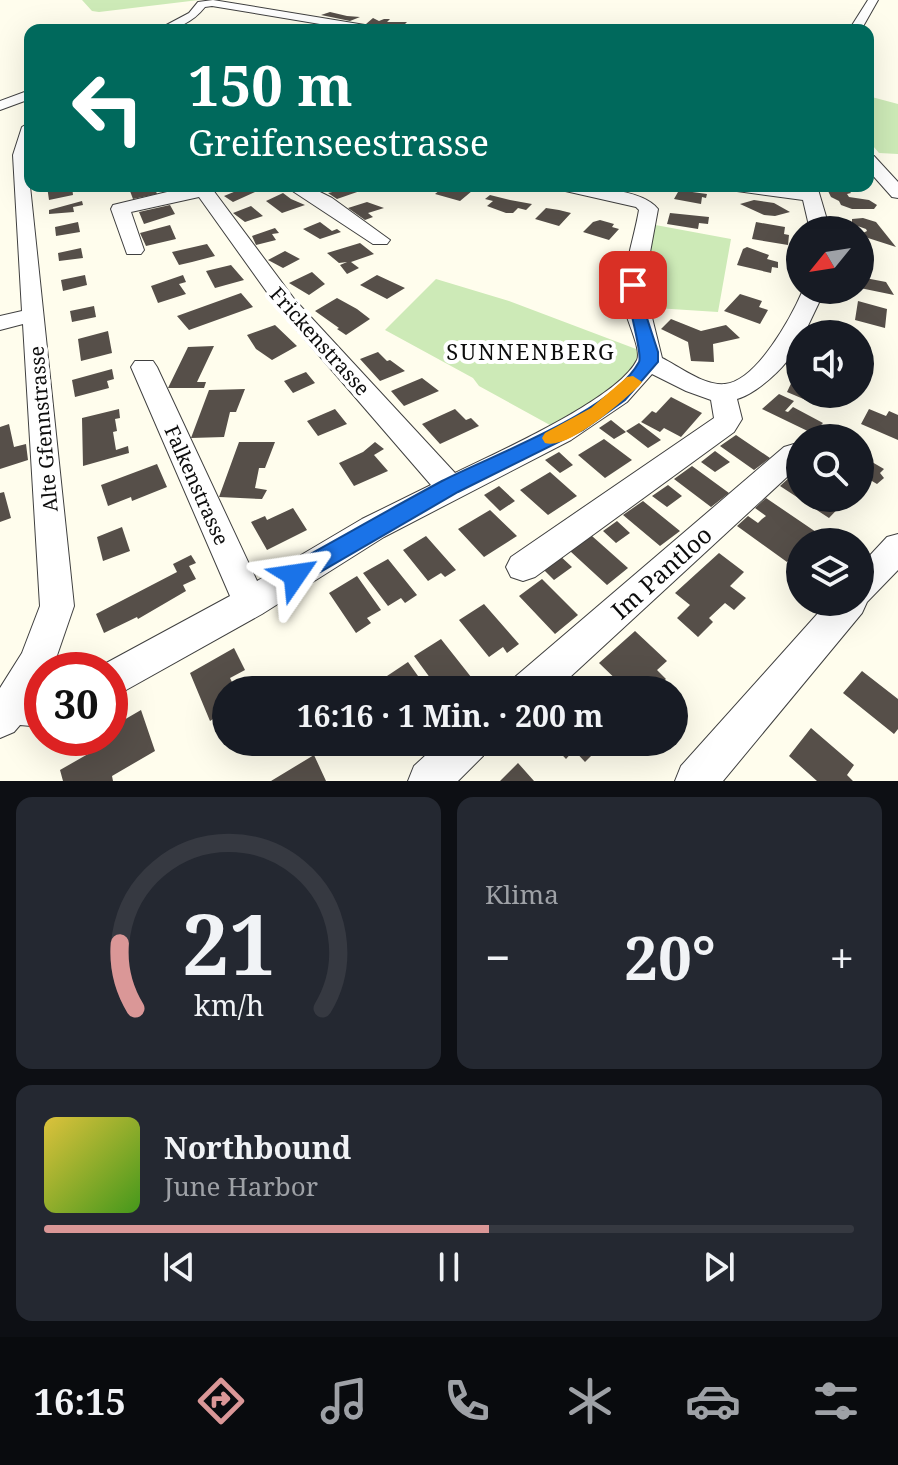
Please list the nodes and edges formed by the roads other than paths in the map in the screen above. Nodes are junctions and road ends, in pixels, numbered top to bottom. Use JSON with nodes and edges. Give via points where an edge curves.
{"nodes":[{"id":1,"x":873,"y":0,"type":"edge"},
{"id":2,"x":174,"y":24,"type":"edge"},
{"id":3,"x":342,"y":24,"type":"edge"},
{"id":4,"x":859,"y":24,"type":"edge"},
{"id":5,"x":24,"y":97,"type":"edge"},
{"id":6,"x":2,"y":104,"type":"edge"},
{"id":7,"x":24,"y":146,"type":"edge"},
{"id":8,"x":874,"y":167,"type":"edge"},
{"id":9,"x":188,"y":192,"type":"edge"},
{"id":10,"x":206,"y":192,"type":"edge"},
{"id":11,"x":304,"y":192,"type":"edge"},
{"id":12,"x":592,"y":192,"type":"edge"},
{"id":13,"x":810,"y":192,"type":"edge"},
{"id":14,"x":647,"y":193,"type":"edge"},
{"id":15,"x":898,"y":193,"type":"edge"},
{"id":16,"x":345,"y":216,"type":"junction"},
{"id":17,"x":816,"y":216,"type":"edge"},
{"id":18,"x":322,"y":224,"type":"dead end"},
{"id":19,"x":380,"y":240,"type":"dead end"},
{"id":20,"x":134,"y":250,"type":"dead end"},
{"id":21,"x":807,"y":304,"type":"edge"},
{"id":22,"x":33,"y":315,"type":"junction"},
{"id":23,"x":0,"y":323,"type":"edge"},
{"id":24,"x":649,"y":362,"type":"junction"},
{"id":25,"x":144,"y":367,"type":"dead end"},
{"id":26,"x":723,"y":393,"type":"junction"},
{"id":27,"x":786,"y":461,"type":"edge"},
{"id":28,"x":450,"y":487,"type":"junction"},
{"id":29,"x":898,"y":547,"type":"edge"},
{"id":30,"x":523,"y":567,"type":"dead end"},
{"id":31,"x":874,"y":574,"type":"edge"},
{"id":32,"x":250,"y":603,"type":"junction"},
{"id":33,"x":838,"y":616,"type":"edge"},
{"id":34,"x":128,"y":671,"type":"edge"},
{"id":35,"x":544,"y":676,"type":"edge"},
{"id":36,"x":18,"y":710,"type":"edge"},
{"id":37,"x":455,"y":756,"type":"edge"},
{"id":38,"x":429,"y":781,"type":"edge"},
{"id":39,"x":696,"y":781,"type":"edge"}],
"edges":[{"from":1,"to":4,"type":"street"},
{"from":2,"to":3,"type":"street","via":[[202,4]]},
{"from":5,"to":6,"type":"street"},
{"from":7,"to":22,"type":"street","name":"Alte Gfennstrasse"},
{"from":8,"to":15,"type":"street"},
{"from":9,"to":20,"type":"street","via":[[120,209]]},
{"from":10,"to":28,"type":"street","name":"Frickenstrasse","via":[[264,280]]},
{"from":11,"to":16,"type":"street"},
{"from":12,"to":14,"type":"street","via":[[629,201]]},
{"from":13,"to":17,"type":"street"},
{"from":14,"to":24,"type":"street","via":[[649,209],[633,285]]},
{"from":16,"to":18,"type":"street"},
{"from":16,"to":19,"type":"street"},
{"from":21,"to":26,"type":"street","via":[[785,345],[753,381]]},
{"from":22,"to":23,"type":"street"},
{"from":22,"to":36,"type":"street","name":"Alte Gfennstrasse","via":[[57,606]]},
{"from":24,"to":26,"type":"street"},
{"from":24,"to":28,"type":"street","via":[[597,412]]},
{"from":25,"to":32,"type":"street","name":"Falkenstrasse"},
{"from":26,"to":30,"type":"street","via":[[728,419],[724,425]]},
{"from":27,"to":35,"type":"street","name":"Im Pantloo"},
{"from":28,"to":32,"type":"street"},
{"from":29,"to":31,"type":"street"},
{"from":32,"to":34,"type":"street"},
{"from":33,"to":39,"type":"street"},
{"from":37,"to":38,"type":"street"}]}
